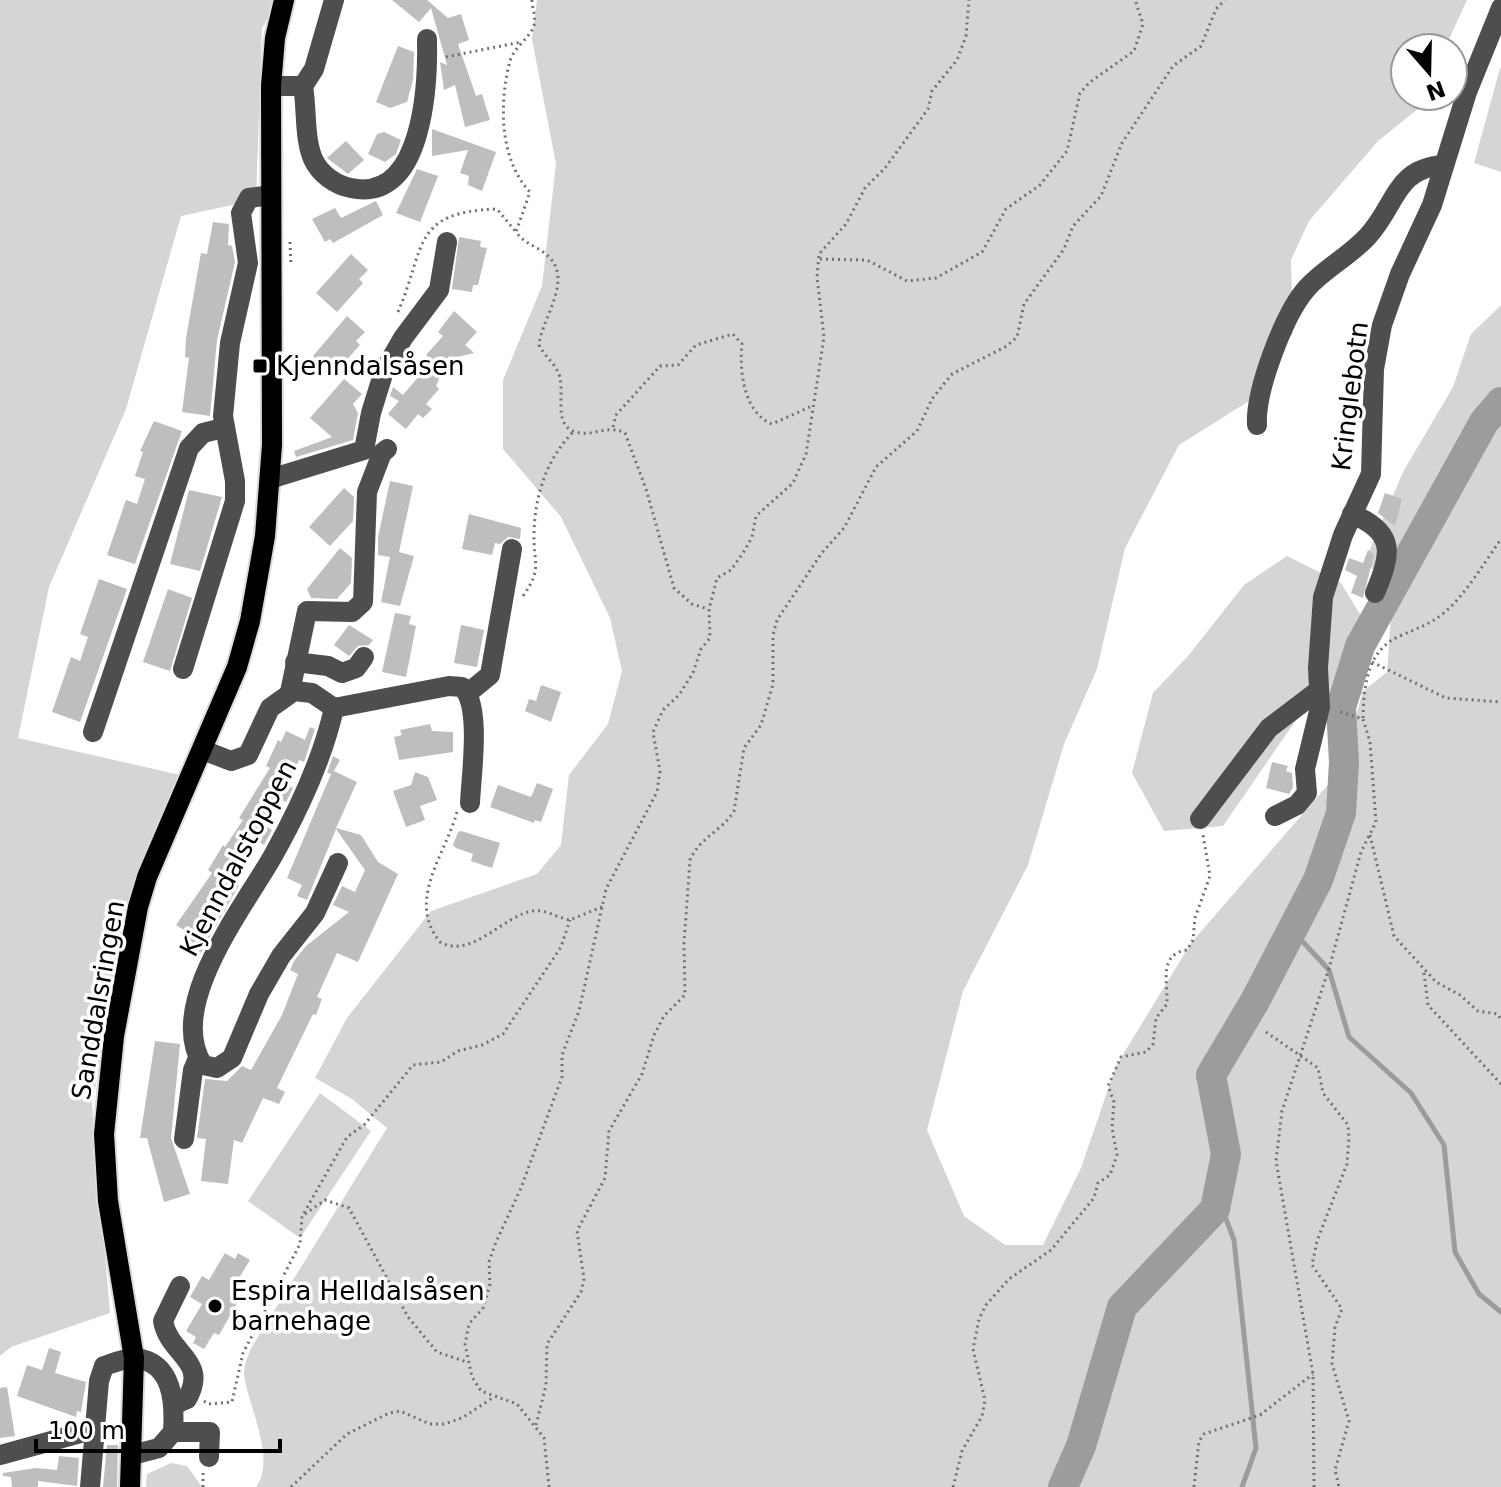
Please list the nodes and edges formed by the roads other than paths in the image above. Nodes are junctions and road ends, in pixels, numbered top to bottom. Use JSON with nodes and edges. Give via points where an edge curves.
{"nodes":[{"id":1,"x":284,"y":0,"type":"edge"},
{"id":2,"x":334,"y":0,"type":"edge"},
{"id":3,"x":1501,"y":8,"type":"edge"},
{"id":4,"x":427,"y":39,"type":"dead end"},
{"id":5,"x":271,"y":86,"type":"junction"},
{"id":6,"x":303,"y":86,"type":"junction"},
{"id":7,"x":1444,"y":165,"type":"junction"},
{"id":8,"x":271,"y":195,"type":"junction"},
{"id":9,"x":447,"y":242,"type":"dead end"},
{"id":10,"x":1257,"y":425,"type":"dead end"},
{"id":11,"x":223,"y":428,"type":"junction"},
{"id":12,"x":387,"y":449,"type":"dead end"},
{"id":13,"x":270,"y":479,"type":"junction"},
{"id":14,"x":1352,"y":514,"type":"junction"},
{"id":15,"x":512,"y":549,"type":"dead end"},
{"id":16,"x":1375,"y":593,"type":"dead end"},
{"id":17,"x":364,"y":657,"type":"dead end"},
{"id":18,"x":295,"y":662,"type":"junction"},
{"id":19,"x":183,"y":669,"type":"dead end"},
{"id":20,"x":290,"y":692,"type":"junction"},
{"id":21,"x":468,"y":693,"type":"junction"},
{"id":22,"x":1326,"y":703,"type":"junction"},
{"id":23,"x":334,"y":708,"type":"junction"},
{"id":24,"x":93,"y":732,"type":"dead end"},
{"id":25,"x":203,"y":750,"type":"junction"},
{"id":26,"x":470,"y":798,"type":"road end"},
{"id":27,"x":1275,"y":816,"type":"dead end"},
{"id":28,"x":1200,"y":819,"type":"road end"},
{"id":29,"x":338,"y":863,"type":"dead end"},
{"id":30,"x":198,"y":1058,"type":"junction"},
{"id":31,"x":184,"y":1139,"type":"dead end"},
{"id":32,"x":180,"y":1286,"type":"dead end"},
{"id":33,"x":134,"y":1358,"type":"junction"},
{"id":34,"x":173,"y":1405,"type":"junction"},
{"id":35,"x":95,"y":1429,"type":"junction"},
{"id":36,"x":173,"y":1432,"type":"junction"},
{"id":37,"x":0,"y":1455,"type":"edge"},
{"id":38,"x":132,"y":1455,"type":"junction"},
{"id":39,"x":209,"y":1457,"type":"dead end"},
{"id":40,"x":90,"y":1487,"type":"edge"},
{"id":41,"x":130,"y":1487,"type":"edge"}],
"edges":[{"from":1,"to":5,"type":"main road","name":"Sanddalsringen"},
{"from":2,"to":6,"type":"street","via":[[314,69]]},
{"from":3,"to":7,"type":"street","name":"Kringlebotn"},
{"from":4,"to":6,"type":"street","via":[[421,116],[406,164],[390,181],[367,189],[342,186],[318,168],[310,147]]},
{"from":5,"to":6,"type":"street"},
{"from":5,"to":8,"type":"main road","name":"Sanddalsringen"},
{"from":7,"to":10,"type":"street","via":[[1421,166],[1407,177],[1367,238],[1306,289],[1263,382]]},
{"from":7,"to":14,"type":"street","name":"Kringlebotn","via":[[1382,325],[1374,369],[1371,474]]},
{"from":8,"to":11,"type":"street","via":[[249,198],[241,213],[248,263],[230,343]]},
{"from":8,"to":13,"type":"main road","name":"Sanddalsringen"},
{"from":9,"to":13,"type":"street","via":[[439,290],[384,371],[364,450]]},
{"from":11,"to":19,"type":"street","via":[[235,501]]},
{"from":11,"to":24,"type":"street","via":[[203,433],[189,448]]},
{"from":12,"to":18,"type":"street","via":[[367,492],[363,602],[352,612],[307,611]]},
{"from":13,"to":25,"type":"main road","name":"Sanddalsringen","via":[[250,621]]},
{"from":14,"to":16,"type":"street","via":[[1384,537],[1386,566]]},
{"from":14,"to":22,"type":"street","name":"Kringlebotn","via":[[1323,597]]},
{"from":15,"to":21,"type":"street","via":[[490,675]]},
{"from":17,"to":18,"type":"street","via":[[356,668],[342,673]]},
{"from":18,"to":20,"type":"street"},
{"from":20,"to":23,"type":"street","via":[[312,693]]},
{"from":20,"to":25,"type":"street","name":"Kjenndalstoppen","via":[[270,708],[248,755],[231,761]]},
{"from":21,"to":23,"type":"street","via":[[449,686]]},
{"from":21,"to":26,"type":"street","via":[[473,717]]},
{"from":22,"to":27,"type":"street","name":"Kringlebotn","via":[[1306,761],[1307,793]]},
{"from":22,"to":28,"type":"street","via":[[1269,728]]},
{"from":23,"to":30,"type":"street","name":"Kjenndalstoppen","via":[[320,758],[275,852],[212,956],[198,1000]]},
{"from":25,"to":33,"type":"main road","name":"Sanddalsringen","via":[[147,877],[108,1079],[104,1165]]},
{"from":29,"to":30,"type":"street","via":[[315,913],[259,994],[232,1058],[210,1069]]},
{"from":30,"to":31,"type":"street","name":"Kjenndalstoppen"},
{"from":32,"to":34,"type":"street","via":[[163,1321],[171,1343],[193,1366],[192,1391]]},
{"from":33,"to":34,"type":"street","via":[[167,1377]]},
{"from":33,"to":35,"type":"street","via":[[104,1366]]},
{"from":33,"to":38,"type":"main road","name":"Sanddalsringen"},
{"from":34,"to":36,"type":"street"},
{"from":35,"to":37,"type":"street"},
{"from":35,"to":40,"type":"street"},
{"from":36,"to":38,"type":"street","via":[[159,1448]]},
{"from":36,"to":39,"type":"street","via":[[210,1432]]},
{"from":38,"to":41,"type":"main road","name":"Sanddalsringen"}]}
